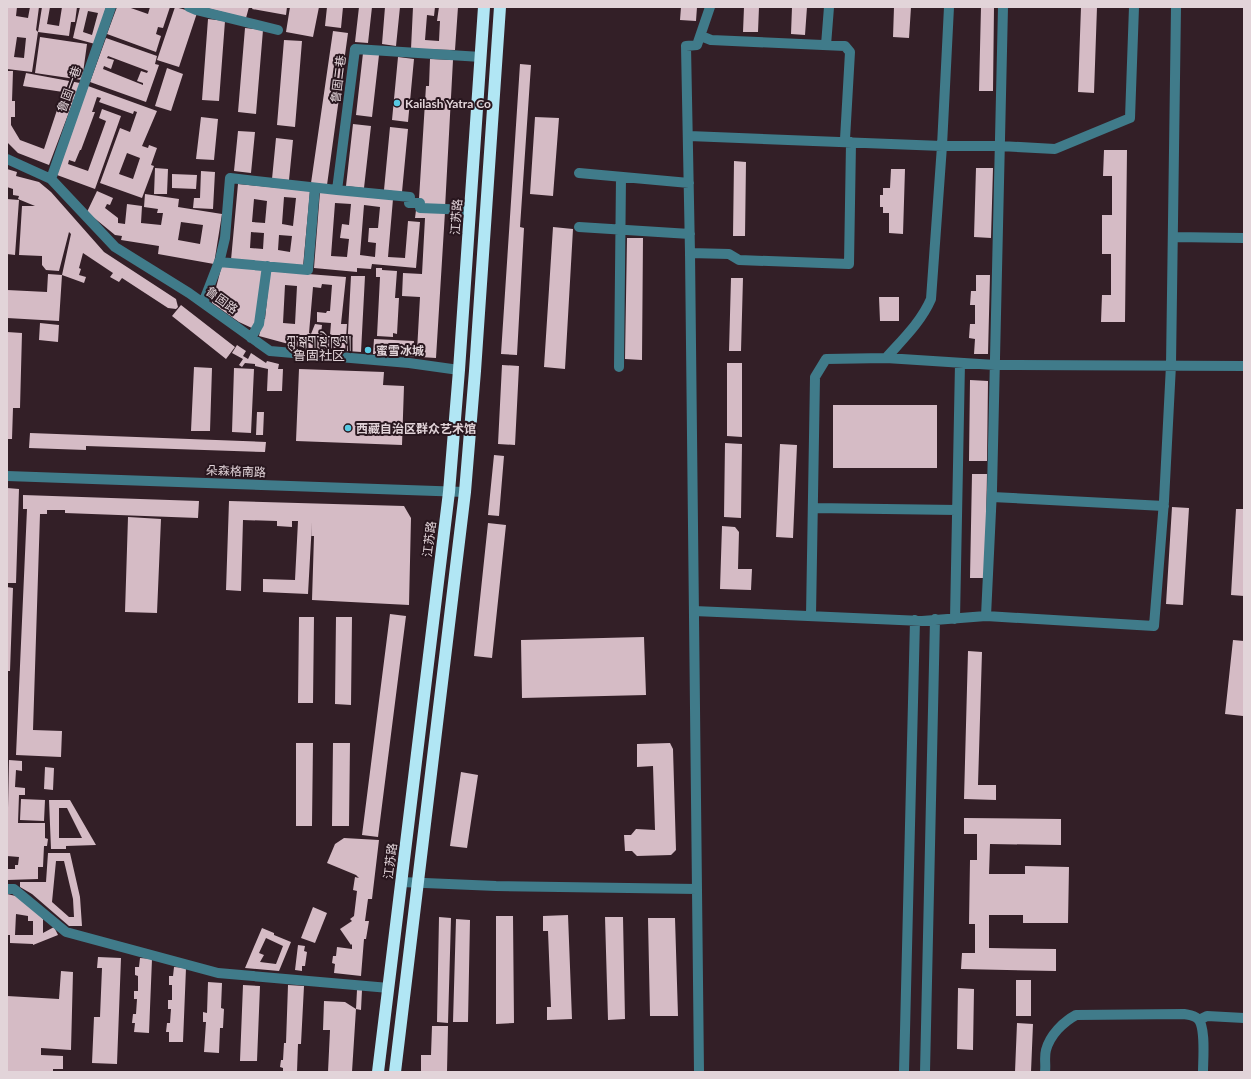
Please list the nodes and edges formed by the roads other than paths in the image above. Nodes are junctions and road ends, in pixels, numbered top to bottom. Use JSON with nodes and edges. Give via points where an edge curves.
{"nodes":[{"id":1,"x":111,"y":7,"type":"edge"},
{"id":2,"x":189,"y":7,"type":"edge"},
{"id":3,"x":484,"y":7,"type":"edge"},
{"id":4,"x":500,"y":7,"type":"edge"},
{"id":5,"x":710,"y":7,"type":"edge"},
{"id":6,"x":829,"y":7,"type":"edge"},
{"id":7,"x":948,"y":7,"type":"edge"},
{"id":8,"x":1002,"y":7,"type":"edge"},
{"id":9,"x":1134,"y":7,"type":"edge"},
{"id":10,"x":1176,"y":7,"type":"edge"},
{"id":11,"x":278,"y":30,"type":"dead end"},
{"id":12,"x":702,"y":36,"type":"junction"},
{"id":13,"x":826,"y":45,"type":"junction"},
{"id":14,"x":481,"y":57,"type":"junction"},
{"id":15,"x":689,"y":136,"type":"junction"},
{"id":16,"x":851,"y":143,"type":"junction"},
{"id":17,"x":942,"y":146,"type":"junction"},
{"id":18,"x":1000,"y":146,"type":"junction"},
{"id":19,"x":7,"y":159,"type":"edge"},
{"id":20,"x":579,"y":173,"type":"dead end"},
{"id":21,"x":621,"y":177,"type":"junction"},
{"id":22,"x":51,"y":179,"type":"junction"},
{"id":23,"x":689,"y":183,"type":"junction"},
{"id":24,"x":337,"y":190,"type":"junction"},
{"id":25,"x":314,"y":191,"type":"junction"},
{"id":26,"x":470,"y":210,"type":"junction"},
{"id":27,"x":579,"y":227,"type":"dead end"},
{"id":28,"x":620,"y":230,"type":"junction"},
{"id":29,"x":690,"y":234,"type":"junction"},
{"id":30,"x":1173,"y":237,"type":"junction"},
{"id":31,"x":1244,"y":238,"type":"edge"},
{"id":32,"x":690,"y":253,"type":"junction"},
{"id":33,"x":219,"y":262,"type":"junction"},
{"id":34,"x":267,"y":266,"type":"junction"},
{"id":35,"x":203,"y":303,"type":"junction"},
{"id":36,"x":251,"y":338,"type":"junction"},
{"id":37,"x":886,"y":358,"type":"junction"},
{"id":38,"x":960,"y":363,"type":"junction"},
{"id":39,"x":995,"y":365,"type":"junction"},
{"id":40,"x":1171,"y":365,"type":"junction"},
{"id":41,"x":1244,"y":366,"type":"edge"},
{"id":42,"x":619,"y":367,"type":"dead end"},
{"id":43,"x":460,"y":370,"type":"junction"},
{"id":44,"x":7,"y":476,"type":"edge"},
{"id":45,"x":449,"y":492,"type":"junction"},
{"id":46,"x":465,"y":492,"type":"junction"},
{"id":47,"x":992,"y":497,"type":"junction"},
{"id":48,"x":1164,"y":506,"type":"junction"},
{"id":49,"x":813,"y":508,"type":"junction"},
{"id":50,"x":957,"y":510,"type":"junction"},
{"id":51,"x":694,"y":611,"type":"junction"},
{"id":52,"x":811,"y":616,"type":"junction"},
{"id":53,"x":986,"y":616,"type":"junction"},
{"id":54,"x":935,"y":619,"type":"junction"},
{"id":55,"x":955,"y":619,"type":"junction"},
{"id":56,"x":915,"y":620,"type":"junction"},
{"id":57,"x":401,"y":882,"type":"junction"},
{"id":58,"x":418,"y":883,"type":"junction"},
{"id":59,"x":7,"y":889,"type":"edge"},
{"id":60,"x":697,"y":889,"type":"junction"},
{"id":61,"x":389,"y":988,"type":"junction"},
{"id":62,"x":1244,"y":1018,"type":"edge"},
{"id":63,"x":1199,"y":1020,"type":"junction"},
{"id":64,"x":378,"y":1072,"type":"edge"},
{"id":65,"x":395,"y":1072,"type":"edge"},
{"id":66,"x":699,"y":1072,"type":"edge"},
{"id":67,"x":904,"y":1072,"type":"edge"},
{"id":68,"x":925,"y":1072,"type":"edge"},
{"id":69,"x":1045,"y":1072,"type":"edge"},
{"id":70,"x":1203,"y":1072,"type":"edge"}],
"edges":[{"from":1,"to":22,"type":"street","name":"鲁固一巷"},
{"from":2,"to":11,"type":"street"},
{"from":3,"to":14,"type":"highway","name":"江苏路"},
{"from":4,"to":46,"type":"highway"},
{"from":5,"to":12,"type":"street"},
{"from":6,"to":13,"type":"street"},
{"from":7,"to":17,"type":"street"},
{"from":8,"to":18,"type":"street"},
{"from":9,"to":18,"type":"street","via":[[1130,118],[1055,149]]},
{"from":10,"to":30,"type":"street"},
{"from":12,"to":13,"type":"street","via":[[710,40]]},
{"from":12,"to":15,"type":"street","via":[[697,45],[686,46]]},
{"from":13,"to":16,"type":"street","via":[[845,46],[850,52],[845,139]]},
{"from":14,"to":24,"type":"street","name":"鲁固二巷","via":[[355,49]]},
{"from":14,"to":26,"type":"highway","name":"江苏路"},
{"from":15,"to":16,"type":"street"},
{"from":15,"to":23,"type":"street"},
{"from":16,"to":17,"type":"street"},
{"from":16,"to":32,"type":"street","via":[[849,264],[738,260],[729,254]]},
{"from":17,"to":18,"type":"street"},
{"from":17,"to":37,"type":"street","via":[[931,299],[926,312]]},
{"from":18,"to":39,"type":"street"},
{"from":19,"to":22,"type":"street","name":"鲁固路"},
{"from":20,"to":21,"type":"street"},
{"from":21,"to":23,"type":"street"},
{"from":21,"to":28,"type":"street"},
{"from":22,"to":35,"type":"street","name":"鲁固路","via":[[115,247]]},
{"from":23,"to":29,"type":"street"},
{"from":24,"to":25,"type":"street"},
{"from":24,"to":26,"type":"street","via":[[410,197],[409,203],[420,203],[420,208]]},
{"from":25,"to":33,"type":"street","via":[[230,178],[225,238]]},
{"from":25,"to":34,"type":"street","via":[[308,270]]},
{"from":26,"to":43,"type":"highway","name":"江苏路"},
{"from":27,"to":28,"type":"street"},
{"from":28,"to":29,"type":"street"},
{"from":28,"to":42,"type":"street"},
{"from":29,"to":32,"type":"street"},
{"from":30,"to":31,"type":"street"},
{"from":30,"to":40,"type":"street"},
{"from":32,"to":51,"type":"street"},
{"from":33,"to":34,"type":"street"},
{"from":33,"to":35,"type":"street"},
{"from":34,"to":36,"type":"street","via":[[259,324]]},
{"from":35,"to":36,"type":"street","name":"鲁固路"},
{"from":36,"to":43,"type":"street","name":"鲁固路","via":[[270,351]]},
{"from":37,"to":38,"type":"street"},
{"from":37,"to":49,"type":"street","via":[[826,359],[815,377]]},
{"from":38,"to":39,"type":"street"},
{"from":38,"to":50,"type":"street"},
{"from":39,"to":40,"type":"street"},
{"from":39,"to":47,"type":"street"},
{"from":40,"to":41,"type":"street"},
{"from":40,"to":48,"type":"street"},
{"from":43,"to":45,"type":"highway","name":"江苏路"},
{"from":44,"to":45,"type":"street","name":"朵森格南路"},
{"from":45,"to":46,"type":"street","name":"朵森格南路"},
{"from":45,"to":57,"type":"highway","name":"江苏路"},
{"from":46,"to":58,"type":"highway"},
{"from":47,"to":48,"type":"street"},
{"from":47,"to":53,"type":"street"},
{"from":48,"to":53,"type":"street","via":[[1154,626]]},
{"from":49,"to":50,"type":"street"},
{"from":49,"to":52,"type":"street"},
{"from":50,"to":55,"type":"street"},
{"from":51,"to":52,"type":"street"},
{"from":51,"to":60,"type":"street"},
{"from":52,"to":56,"type":"street"},
{"from":53,"to":55,"type":"street"},
{"from":54,"to":55,"type":"street"},
{"from":54,"to":56,"type":"street"},
{"from":54,"to":68,"type":"street"},
{"from":56,"to":67,"type":"street"},
{"from":57,"to":58,"type":"street"},
{"from":57,"to":61,"type":"highway","name":"江苏路"},
{"from":58,"to":60,"type":"street"},
{"from":58,"to":65,"type":"highway"},
{"from":59,"to":61,"type":"street","via":[[14,889],[66,932],[218,973]]},
{"from":60,"to":66,"type":"street"},
{"from":61,"to":64,"type":"highway","name":"江苏路"},
{"from":62,"to":63,"type":"street","via":[[1208,1016]]},
{"from":63,"to":69,"type":"street","via":[[1184,1014],[1076,1015],[1056,1031],[1046,1050]]},
{"from":63,"to":70,"type":"street","via":[[1203,1033]]}]}
